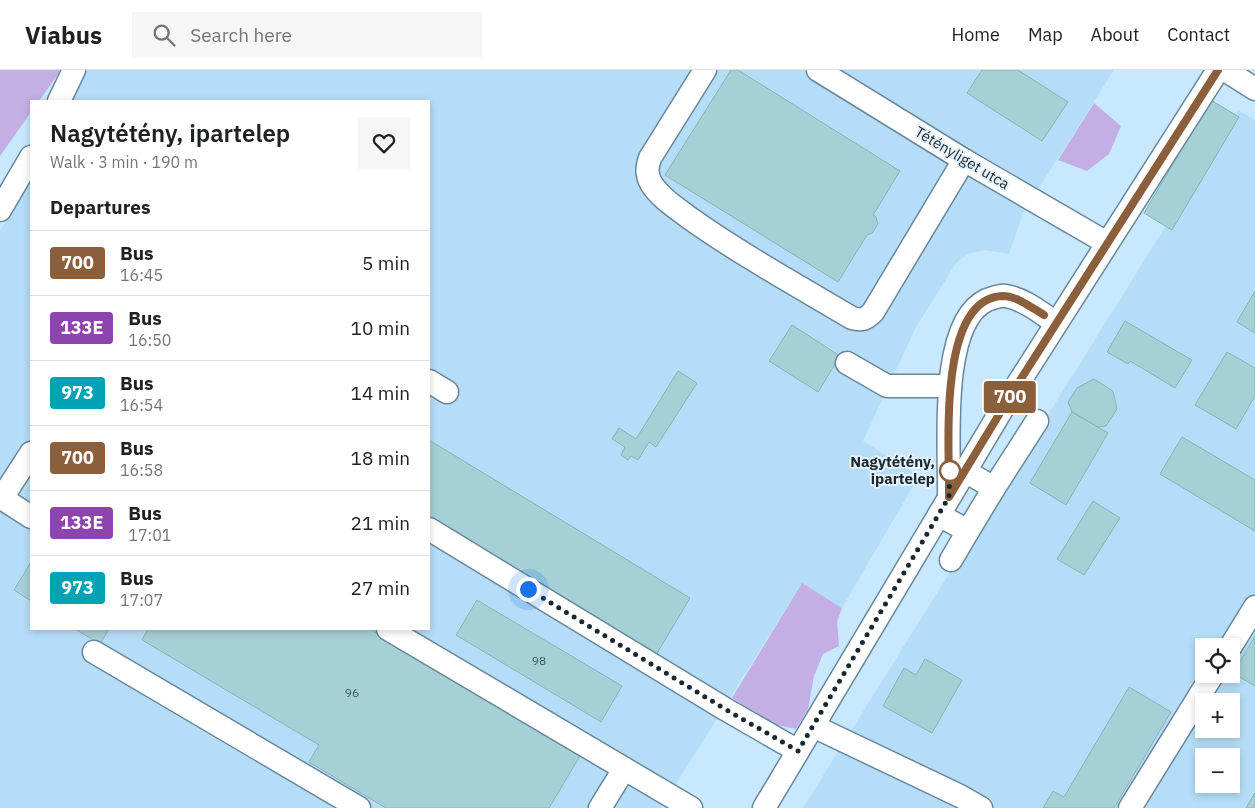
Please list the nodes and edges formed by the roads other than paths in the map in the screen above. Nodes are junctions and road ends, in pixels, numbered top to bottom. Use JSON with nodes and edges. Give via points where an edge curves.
{"nodes":[{"id":1,"x":74,"y":70,"type":"edge"},
{"id":2,"x":705,"y":70,"type":"edge"},
{"id":3,"x":818,"y":70,"type":"edge"},
{"id":4,"x":1218,"y":70,"type":"edge"},
{"id":5,"x":1225,"y":70,"type":"edge"},
{"id":6,"x":1255,"y":88,"type":"edge"},
{"id":7,"x":59,"y":100,"type":"edge"},
{"id":8,"x":30,"y":159,"type":"edge"},
{"id":9,"x":964,"y":160,"type":"junction"},
{"id":10,"x":0,"y":210,"type":"edge"},
{"id":11,"x":1107,"y":243,"type":"junction"},
{"id":12,"x":1056,"y":323,"type":"junction"},
{"id":13,"x":847,"y":363,"type":"dead end"},
{"id":14,"x":950,"y":386,"type":"junction"},
{"id":15,"x":1036,"y":421,"type":"dead end"},
{"id":16,"x":30,"y":455,"type":"edge"},
{"id":17,"x":965,"y":471,"type":"junction"},
{"id":18,"x":994,"y":488,"type":"junction"},
{"id":19,"x":1,"y":498,"type":"edge"},
{"id":20,"x":944,"y":506,"type":"junction"},
{"id":21,"x":30,"y":516,"type":"edge"},
{"id":22,"x":430,"y":530,"type":"edge"},
{"id":23,"x":968,"y":531,"type":"junction"},
{"id":24,"x":951,"y":560,"type":"dead end"},
{"id":25,"x":1255,"y":607,"type":"edge"},
{"id":26,"x":390,"y":630,"type":"edge"},
{"id":27,"x":1235,"y":638,"type":"edge"},
{"id":28,"x":94,"y":652,"type":"dead end"},
{"id":29,"x":1207,"y":683,"type":"edge"},
{"id":30,"x":813,"y":726,"type":"junction"},
{"id":31,"x":798,"y":751,"type":"junction"},
{"id":32,"x":624,"y":769,"type":"junction"},
{"id":33,"x":360,"y":808,"type":"edge"},
{"id":34,"x":600,"y":808,"type":"edge"},
{"id":35,"x":692,"y":808,"type":"edge"},
{"id":36,"x":764,"y":808,"type":"edge"},
{"id":37,"x":981,"y":808,"type":"edge"},
{"id":38,"x":1130,"y":808,"type":"edge"}],
"edges":[{"from":1,"to":7,"type":"street"},
{"from":2,"to":9,"type":"street","via":[[650,158],[647,167],[652,185],[711,233],[852,318],[868,318],[873,312]]},
{"from":3,"to":9,"type":"street","name":"Tétényliget utca"},
{"from":4,"to":11,"type":"street"},
{"from":5,"to":6,"type":"street"},
{"from":8,"to":10,"type":"street"},
{"from":9,"to":11,"type":"street","name":"Tétényliget utca"},
{"from":11,"to":12,"type":"street"},
{"from":12,"to":14,"type":"street","via":[[1018,300],[1004,296],[981,303],[965,322],[955,348]]},
{"from":12,"to":17,"type":"street"},
{"from":13,"to":14,"type":"street","via":[[887,386]]},
{"from":14,"to":20,"type":"street"},
{"from":15,"to":18,"type":"street"},
{"from":16,"to":19,"type":"street"},
{"from":17,"to":18,"type":"street"},
{"from":17,"to":20,"type":"street"},
{"from":18,"to":23,"type":"street"},
{"from":19,"to":21,"type":"street"},
{"from":20,"to":23,"type":"street"},
{"from":20,"to":30,"type":"street"},
{"from":22,"to":31,"type":"street"},
{"from":23,"to":24,"type":"street"},
{"from":25,"to":27,"type":"street"},
{"from":26,"to":32,"type":"street"},
{"from":28,"to":33,"type":"street"},
{"from":29,"to":38,"type":"street"},
{"from":30,"to":31,"type":"street"},
{"from":30,"to":37,"type":"street"},
{"from":31,"to":36,"type":"street"},
{"from":32,"to":34,"type":"street"},
{"from":32,"to":35,"type":"street"}]}
